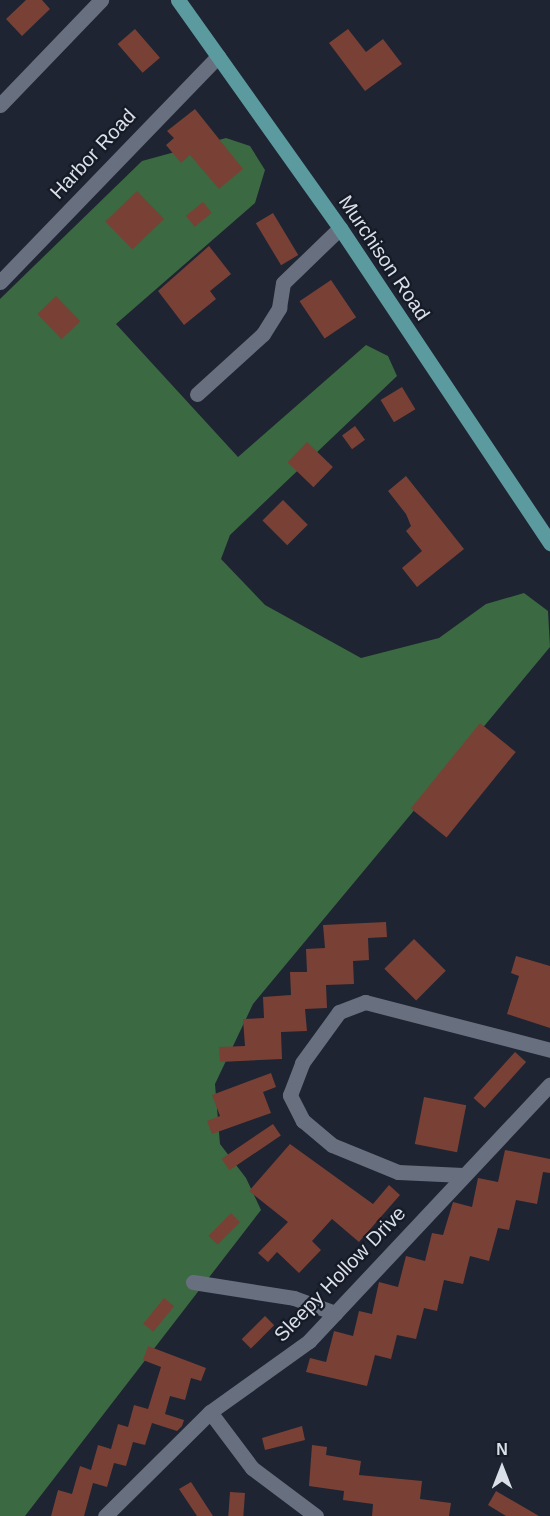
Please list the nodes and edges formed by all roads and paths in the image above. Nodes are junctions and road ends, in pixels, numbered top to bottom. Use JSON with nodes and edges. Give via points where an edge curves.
{"nodes":[{"id":1,"x":100,"y":0,"type":"edge"},
{"id":2,"x":178,"y":0,"type":"edge"},
{"id":3,"x":218,"y":56,"type":"junction"},
{"id":4,"x":0,"y":105,"type":"edge"},
{"id":5,"x":339,"y":228,"type":"junction"},
{"id":6,"x":0,"y":282,"type":"edge"},
{"id":7,"x":197,"y":394,"type":"dead end"},
{"id":8,"x":550,"y":543,"type":"edge"},
{"id":9,"x":550,"y":1050,"type":"edge"},
{"id":10,"x":550,"y":1084,"type":"edge"},
{"id":11,"x":462,"y":1175,"type":"junction"},
{"id":12,"x":193,"y":1282,"type":"dead end"},
{"id":13,"x":335,"y":1313,"type":"junction"},
{"id":14,"x":210,"y":1412,"type":"junction"},
{"id":15,"x":105,"y":1516,"type":"edge"},
{"id":16,"x":316,"y":1516,"type":"edge"}],
"edges":[{"from":1,"to":4,"type":"street"},
{"from":2,"to":3,"type":"main road","name":"Murchison Road"},
{"from":3,"to":5,"type":"main road","name":"Murchison Road"},
{"from":3,"to":6,"type":"street","name":"Harbor Road"},
{"from":5,"to":7,"type":"street","via":[[283,283],[279,308],[263,334]]},
{"from":5,"to":8,"type":"main road","name":"Murchison Road"},
{"from":9,"to":11,"type":"street","via":[[365,1002],[339,1012],[302,1063],[290,1095],[303,1121],[332,1145],[398,1172]]},
{"from":10,"to":11,"type":"street","name":"Sleepy Hollow Drive"},
{"from":11,"to":13,"type":"street","name":"Sleepy Hollow Drive"},
{"from":12,"to":13,"type":"street","via":[[294,1298]]},
{"from":13,"to":14,"type":"street","name":"Sleepy Hollow Drive","via":[[288,1359]]},
{"from":14,"to":15,"type":"street","name":"Sleepy Hollow Drive"},
{"from":14,"to":16,"type":"street","via":[[252,1468]]}]}
